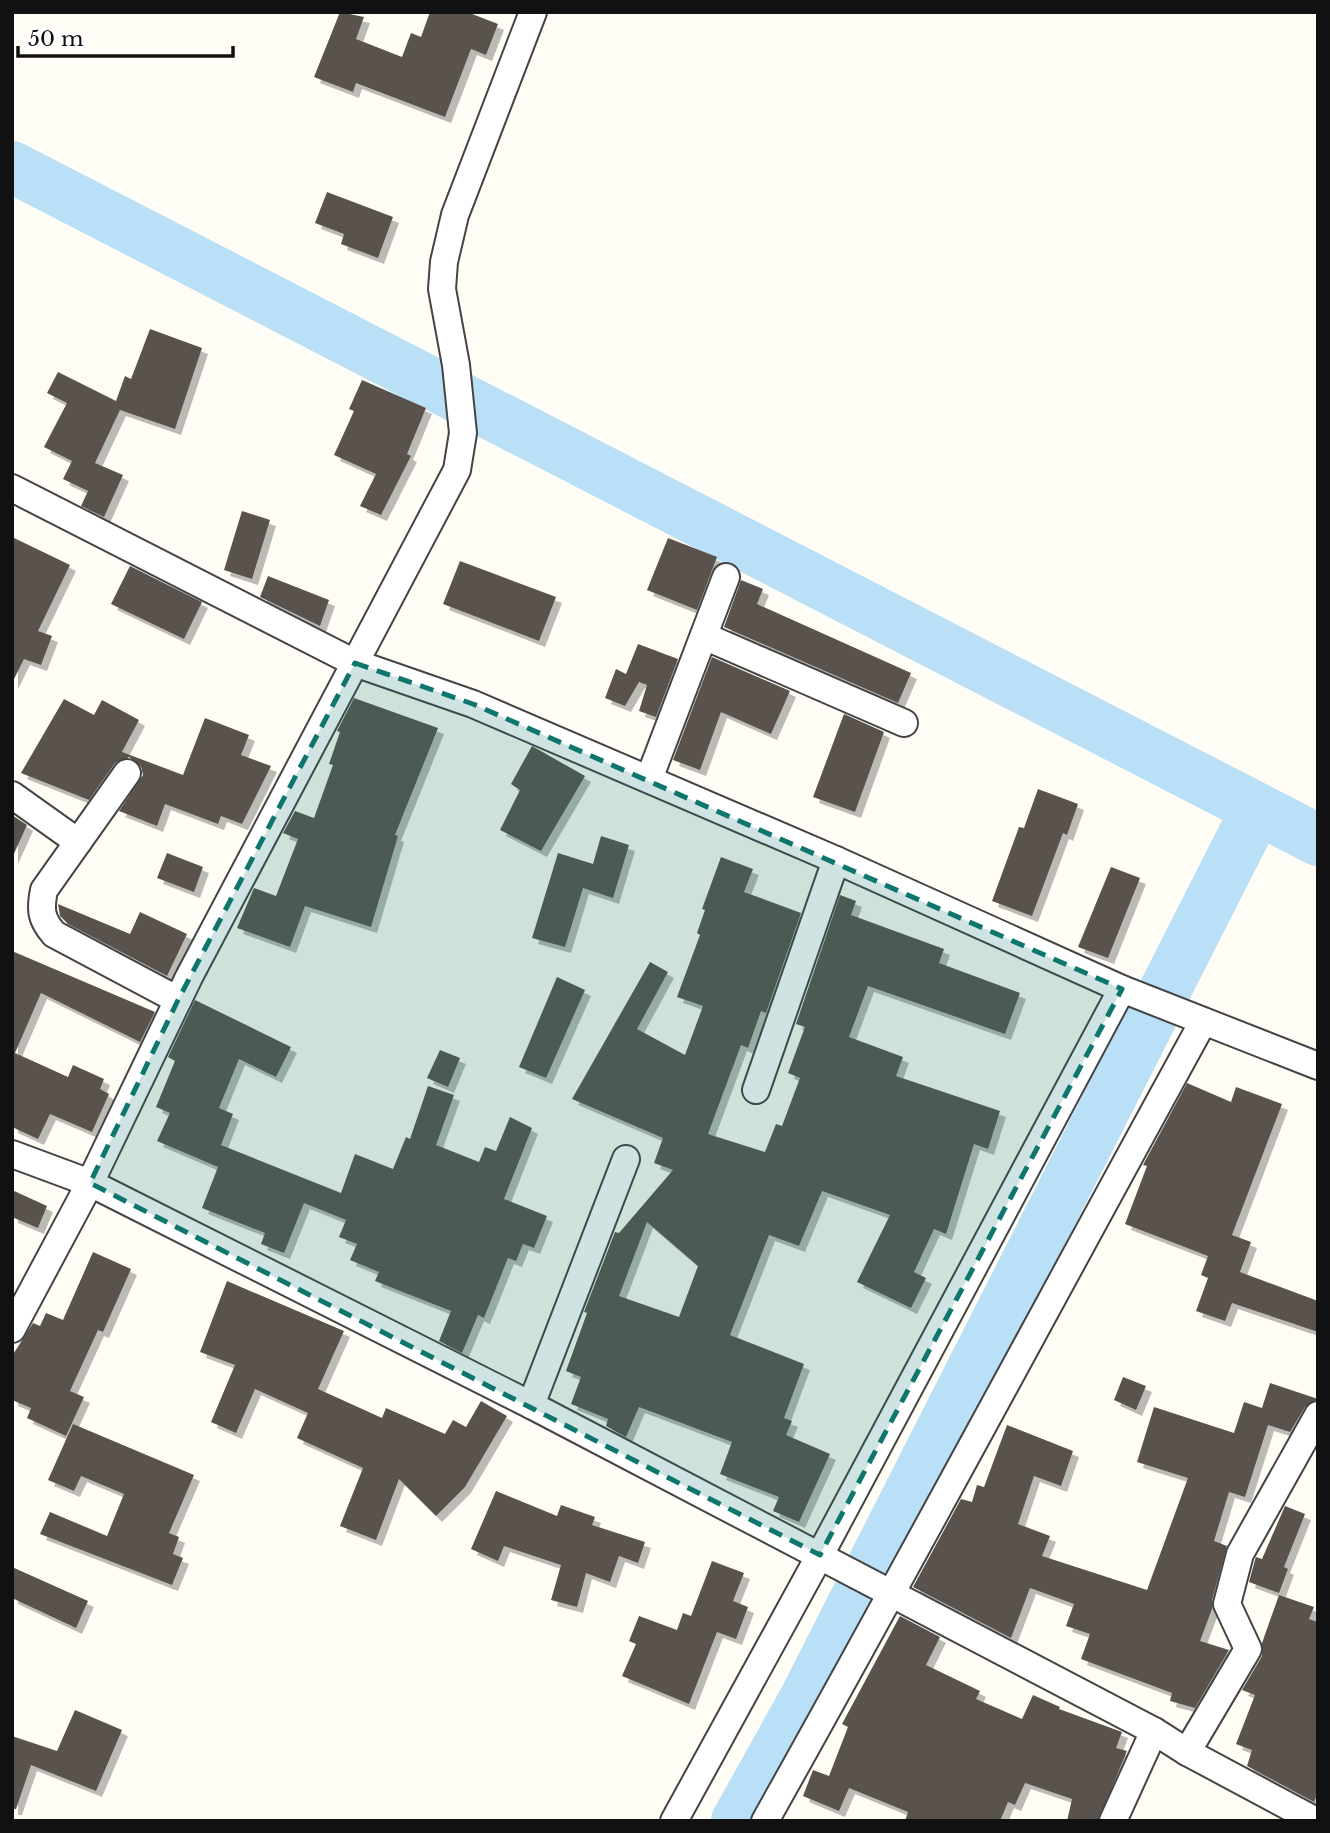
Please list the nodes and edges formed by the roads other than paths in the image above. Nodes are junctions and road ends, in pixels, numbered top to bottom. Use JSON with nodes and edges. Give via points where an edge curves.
{"nodes":[{"id":1,"x":533,"y":12,"type":"edge"},
{"id":2,"x":12,"y":488,"type":"edge"},
{"id":3,"x":726,"y":577,"type":"dead end"},
{"id":4,"x":704,"y":636,"type":"junction"},
{"id":5,"x":355,"y":663,"type":"junction"},
{"id":6,"x":904,"y":723,"type":"dead end"},
{"id":7,"x":127,"y":773,"type":"dead end"},
{"id":8,"x":649,"y":779,"type":"junction"},
{"id":9,"x":12,"y":795,"type":"edge"},
{"id":10,"x":78,"y":842,"type":"junction"},
{"id":11,"x":836,"y":860,"type":"junction"},
{"id":12,"x":1132,"y":993,"type":"junction"},
{"id":13,"x":178,"y":1000,"type":"junction"},
{"id":14,"x":1199,"y":1020,"type":"junction"},
{"id":15,"x":1318,"y":1066,"type":"edge"},
{"id":16,"x":756,"y":1090,"type":"dead end"},
{"id":17,"x":12,"y":1154,"type":"edge"},
{"id":18,"x":626,"y":1159,"type":"dead end"},
{"id":19,"x":90,"y":1183,"type":"junction"},
{"id":20,"x":12,"y":1329,"type":"edge"},
{"id":21,"x":531,"y":1405,"type":"junction"},
{"id":22,"x":1318,"y":1415,"type":"edge"},
{"id":23,"x":830,"y":1560,"type":"junction"},
{"id":24,"x":891,"y":1593,"type":"junction"},
{"id":25,"x":1154,"y":1731,"type":"junction"},
{"id":26,"x":1186,"y":1752,"type":"junction"},
{"id":27,"x":674,"y":1821,"type":"edge"},
{"id":28,"x":765,"y":1821,"type":"edge"},
{"id":29,"x":1113,"y":1821,"type":"edge"},
{"id":30,"x":1316,"y":1821,"type":"edge"}],
"edges":[{"from":1,"to":5,"type":"street","via":[[456,215],[444,262],[442,289],[463,433],[457,470]]},
{"from":2,"to":5,"type":"street"},
{"from":3,"to":4,"type":"street"},
{"from":4,"to":6,"type":"street"},
{"from":4,"to":8,"type":"street"},
{"from":5,"to":8,"type":"street","via":[[473,704]]},
{"from":5,"to":13,"type":"street"},
{"from":7,"to":10,"type":"street"},
{"from":8,"to":11,"type":"street"},
{"from":9,"to":10,"type":"street"},
{"from":10,"to":13,"type":"street","via":[[44,890],[40,908],[44,922],[54,934]]},
{"from":11,"to":12,"type":"street"},
{"from":11,"to":16,"type":"street"},
{"from":12,"to":14,"type":"street"},
{"from":12,"to":23,"type":"street"},
{"from":13,"to":19,"type":"street"},
{"from":14,"to":15,"type":"street"},
{"from":14,"to":24,"type":"street"},
{"from":17,"to":19,"type":"street"},
{"from":18,"to":21,"type":"street"},
{"from":19,"to":20,"type":"street"},
{"from":19,"to":21,"type":"street"},
{"from":21,"to":23,"type":"street"},
{"from":22,"to":26,"type":"street","via":[[1240,1553],[1227,1604],[1248,1649]]},
{"from":23,"to":24,"type":"street"},
{"from":23,"to":27,"type":"street"},
{"from":24,"to":25,"type":"street"},
{"from":24,"to":28,"type":"street"},
{"from":25,"to":26,"type":"street"},
{"from":25,"to":29,"type":"street"},
{"from":26,"to":30,"type":"street"}]}
